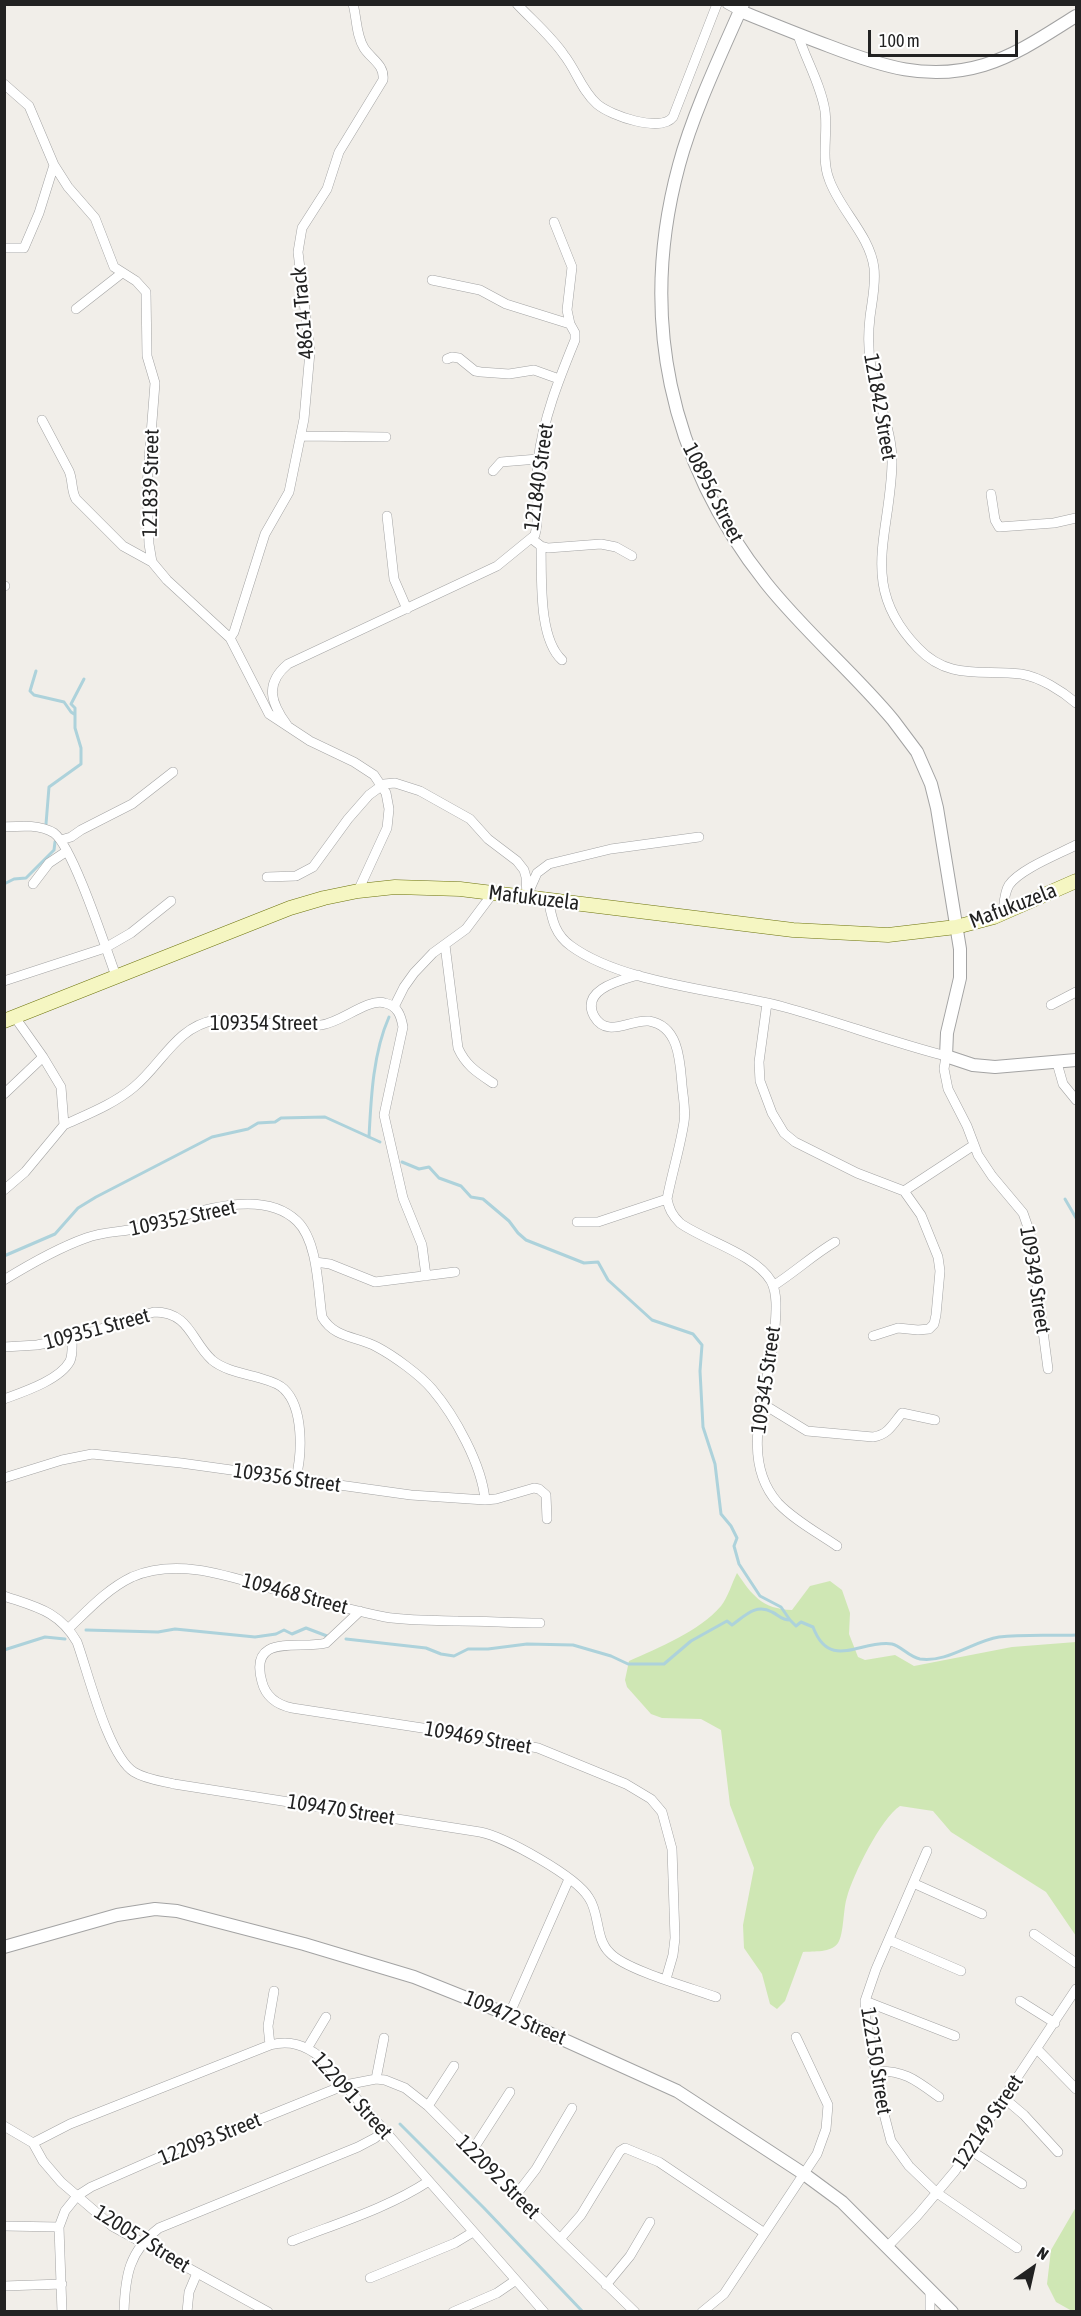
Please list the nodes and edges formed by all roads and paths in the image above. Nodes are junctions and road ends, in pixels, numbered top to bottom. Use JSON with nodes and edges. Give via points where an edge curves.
{"nodes":[{"id":1,"x":353,"y":4,"type":"edge"},
{"id":2,"x":517,"y":4,"type":"edge"},
{"id":3,"x":717,"y":4,"type":"edge"},
{"id":4,"x":727,"y":4,"type":"edge"},
{"id":5,"x":741,"y":8,"type":"edge"},
{"id":6,"x":1077,"y":16,"type":"edge"},
{"id":7,"x":798,"y":35,"type":"junction"},
{"id":8,"x":4,"y":84,"type":"edge"},
{"id":9,"x":54,"y":165,"type":"junction"},
{"id":10,"x":554,"y":222,"type":"dead end"},
{"id":11,"x":4,"y":248,"type":"edge"},
{"id":12,"x":122,"y":273,"type":"junction"},
{"id":13,"x":432,"y":280,"type":"dead end"},
{"id":14,"x":76,"y":309,"type":"dead end"},
{"id":15,"x":570,"y":324,"type":"junction"},
{"id":16,"x":447,"y":359,"type":"dead end"},
{"id":17,"x":559,"y":379,"type":"junction"},
{"id":18,"x":42,"y":420,"type":"dead end"},
{"id":19,"x":300,"y":436,"type":"junction"},
{"id":20,"x":386,"y":436,"type":"dead end"},
{"id":21,"x":538,"y":459,"type":"junction"},
{"id":22,"x":493,"y":471,"type":"dead end"},
{"id":23,"x":992,"y":494,"type":"dead end"},
{"id":24,"x":387,"y":516,"type":"dead end"},
{"id":25,"x":1077,"y":518,"type":"edge"},
{"id":26,"x":532,"y":539,"type":"junction"},
{"id":27,"x":541,"y":546,"type":"junction"},
{"id":28,"x":632,"y":556,"type":"dead end"},
{"id":29,"x":152,"y":562,"type":"junction"},
{"id":30,"x":407,"y":609,"type":"junction"},
{"id":31,"x":230,"y":638,"type":"junction"},
{"id":32,"x":562,"y":660,"type":"dead end"},
{"id":33,"x":1077,"y":703,"type":"edge"},
{"id":34,"x":291,"y":729,"type":"junction"},
{"id":35,"x":173,"y":772,"type":"dead end"},
{"id":36,"x":383,"y":786,"type":"junction"},
{"id":37,"x":4,"y":827,"type":"edge"},
{"id":38,"x":699,"y":837,"type":"dead end"},
{"id":39,"x":61,"y":840,"type":"junction"},
{"id":40,"x":1077,"y":845,"type":"edge"},
{"id":41,"x":67,"y":851,"type":"junction"},
{"id":42,"x":267,"y":877,"type":"dead end"},
{"id":43,"x":1077,"y":881,"type":"edge"},
{"id":44,"x":33,"y":884,"type":"dead end"},
{"id":45,"x":358,"y":891,"type":"junction"},
{"id":46,"x":493,"y":892,"type":"junction"},
{"id":47,"x":527,"y":896,"type":"junction"},
{"id":48,"x":548,"y":899,"type":"junction"},
{"id":49,"x":171,"y":901,"type":"dead end"},
{"id":50,"x":1003,"y":913,"type":"junction"},
{"id":51,"x":956,"y":927,"type":"junction"},
{"id":52,"x":445,"y":945,"type":"junction"},
{"id":53,"x":105,"y":948,"type":"junction"},
{"id":54,"x":638,"y":975,"type":"junction"},
{"id":55,"x":116,"y":976,"type":"junction"},
{"id":56,"x":4,"y":981,"type":"edge"},
{"id":57,"x":1077,"y":992,"type":"edge"},
{"id":58,"x":767,"y":1003,"type":"junction"},
{"id":59,"x":1051,"y":1005,"type":"dead end"},
{"id":60,"x":394,"y":1007,"type":"junction"},
{"id":61,"x":9,"y":1018,"type":"edge"},
{"id":62,"x":946,"y":1056,"type":"junction"},
{"id":63,"x":43,"y":1057,"type":"junction"},
{"id":64,"x":1077,"y":1060,"type":"edge"},
{"id":65,"x":1057,"y":1063,"type":"junction"},
{"id":66,"x":493,"y":1083,"type":"dead end"},
{"id":67,"x":4,"y":1094,"type":"edge"},
{"id":68,"x":1077,"y":1100,"type":"edge"},
{"id":69,"x":64,"y":1125,"type":"junction"},
{"id":70,"x":974,"y":1145,"type":"junction"},
{"id":71,"x":4,"y":1190,"type":"edge"},
{"id":72,"x":904,"y":1191,"type":"junction"},
{"id":73,"x":667,"y":1199,"type":"junction"},
{"id":74,"x":577,"y":1222,"type":"dead end"},
{"id":75,"x":835,"y":1242,"type":"dead end"},
{"id":76,"x":315,"y":1262,"type":"junction"},
{"id":77,"x":456,"y":1272,"type":"dead end"},
{"id":78,"x":426,"y":1276,"type":"junction"},
{"id":79,"x":4,"y":1280,"type":"edge"},
{"id":80,"x":773,"y":1286,"type":"junction"},
{"id":81,"x":873,"y":1336,"type":"dead end"},
{"id":82,"x":72,"y":1338,"type":"junction"},
{"id":83,"x":4,"y":1347,"type":"edge"},
{"id":84,"x":1048,"y":1369,"type":"dead end"},
{"id":85,"x":4,"y":1399,"type":"edge"},
{"id":86,"x":763,"y":1404,"type":"junction"},
{"id":87,"x":935,"y":1420,"type":"dead end"},
{"id":88,"x":4,"y":1478,"type":"edge"},
{"id":89,"x":296,"y":1478,"type":"junction"},
{"id":90,"x":486,"y":1500,"type":"junction"},
{"id":91,"x":547,"y":1519,"type":"dead end"},
{"id":92,"x":837,"y":1546,"type":"dead end"},
{"id":93,"x":4,"y":1596,"type":"edge"},
{"id":94,"x":360,"y":1611,"type":"junction"},
{"id":95,"x":540,"y":1623,"type":"dead end"},
{"id":96,"x":69,"y":1628,"type":"junction"},
{"id":97,"x":927,"y":1851,"type":"dead end"},
{"id":98,"x":569,"y":1879,"type":"junction"},
{"id":99,"x":913,"y":1883,"type":"junction"},
{"id":100,"x":982,"y":1914,"type":"dead end"},
{"id":101,"x":1034,"y":1934,"type":"dead end"},
{"id":102,"x":889,"y":1940,"type":"junction"},
{"id":103,"x":4,"y":1947,"type":"edge"},
{"id":104,"x":1077,"y":1963,"type":"edge"},
{"id":105,"x":961,"y":1971,"type":"dead end"},
{"id":106,"x":666,"y":1979,"type":"junction"},
{"id":107,"x":1077,"y":1989,"type":"edge"},
{"id":108,"x":274,"y":1991,"type":"dead end"},
{"id":109,"x":716,"y":1997,"type":"dead end"},
{"id":110,"x":865,"y":2001,"type":"junction"},
{"id":111,"x":1020,"y":2001,"type":"dead end"},
{"id":112,"x":1073,"y":2004,"type":"edge"},
{"id":113,"x":509,"y":2015,"type":"junction"},
{"id":114,"x":326,"y":2017,"type":"dead end"},
{"id":115,"x":1055,"y":2023,"type":"junction"},
{"id":116,"x":956,"y":2036,"type":"dead end"},
{"id":117,"x":796,"y":2037,"type":"dead end"},
{"id":118,"x":384,"y":2038,"type":"dead end"},
{"id":119,"x":270,"y":2045,"type":"junction"},
{"id":120,"x":308,"y":2047,"type":"junction"},
{"id":121,"x":1037,"y":2049,"type":"junction"},
{"id":122,"x":454,"y":2066,"type":"dead end"},
{"id":123,"x":875,"y":2071,"type":"junction"},
{"id":124,"x":376,"y":2079,"type":"junction"},
{"id":125,"x":345,"y":2085,"type":"junction"},
{"id":126,"x":1077,"y":2089,"type":"edge"},
{"id":127,"x":510,"y":2092,"type":"dead end"},
{"id":128,"x":939,"y":2097,"type":"dead end"},
{"id":129,"x":1004,"y":2098,"type":"junction"},
{"id":130,"x":428,"y":2106,"type":"junction"},
{"id":131,"x":572,"y":2108,"type":"dead end"},
{"id":132,"x":4,"y":2126,"type":"edge"},
{"id":133,"x":384,"y":2130,"type":"junction"},
{"id":134,"x":33,"y":2143,"type":"junction"},
{"id":135,"x":970,"y":2150,"type":"junction"},
{"id":136,"x":472,"y":2151,"type":"junction"},
{"id":137,"x":1058,"y":2152,"type":"dead end"},
{"id":138,"x":804,"y":2174,"type":"junction"},
{"id":139,"x":429,"y":2181,"type":"junction"},
{"id":140,"x":1022,"y":2184,"type":"dead end"},
{"id":141,"x":937,"y":2193,"type":"junction"},
{"id":142,"x":516,"y":2195,"type":"junction"},
{"id":143,"x":76,"y":2196,"type":"junction"},
{"id":144,"x":650,"y":2222,"type":"dead end"},
{"id":145,"x":4,"y":2226,"type":"edge"},
{"id":146,"x":59,"y":2227,"type":"junction"},
{"id":147,"x":473,"y":2232,"type":"junction"},
{"id":148,"x":763,"y":2232,"type":"junction"},
{"id":149,"x":560,"y":2240,"type":"junction"},
{"id":150,"x":292,"y":2241,"type":"dead end"},
{"id":151,"x":142,"y":2244,"type":"junction"},
{"id":152,"x":888,"y":2246,"type":"junction"},
{"id":153,"x":1017,"y":2248,"type":"dead end"},
{"id":154,"x":197,"y":2273,"type":"junction"},
{"id":155,"x":370,"y":2278,"type":"dead end"},
{"id":156,"x":516,"y":2280,"type":"junction"},
{"id":157,"x":62,"y":2284,"type":"junction"},
{"id":158,"x":606,"y":2285,"type":"junction"},
{"id":159,"x":4,"y":2286,"type":"edge"},
{"id":160,"x":930,"y":2289,"type":"junction"},
{"id":161,"x":261,"y":2310,"type":"edge"},
{"id":162,"x":62,"y":2312,"type":"edge"},
{"id":163,"x":124,"y":2312,"type":"edge"},
{"id":164,"x":187,"y":2312,"type":"edge"},
{"id":165,"x":453,"y":2312,"type":"edge"},
{"id":166,"x":544,"y":2312,"type":"edge"},
{"id":167,"x":635,"y":2312,"type":"edge"},
{"id":168,"x":702,"y":2312,"type":"edge"},
{"id":169,"x":930,"y":2312,"type":"edge"},
{"id":170,"x":952,"y":2312,"type":"edge"}],
"edges":[{"from":1,"to":19,"type":"street","name":"48614 Track","via":[[361,42],[384,74],[382,84],[339,152],[327,189],[306,220],[298,243],[310,352]]},
{"from":2,"to":3,"type":"street","via":[[565,56],[595,103],[609,112],[656,124],[674,117]]},
{"from":4,"to":5,"type":"street"},
{"from":5,"to":7,"type":"street"},
{"from":5,"to":51,"type":"street","name":"108956 Street","via":[[679,164],[669,209],[660,291],[668,370],[697,471],[736,542],[767,584],[879,704],[917,752],[937,808]]},
{"from":6,"to":7,"type":"street","via":[[1007,56],[961,70],[939,72],[882,66]]},
{"from":7,"to":33,"type":"street","name":"121842 Street","via":[[823,103],[829,180],[857,227],[874,266],[869,358],[887,422],[892,462],[880,558],[886,597],[907,636],[936,662],[964,671],[1028,676]]},
{"from":8,"to":9,"type":"street","name":"121839 Street","via":[[29,106]]},
{"from":9,"to":11,"type":"street","via":[[24,249]]},
{"from":9,"to":12,"type":"street","name":"121839 Street","via":[[95,218],[111,261]]},
{"from":10,"to":15,"type":"street","name":"121840 Street","via":[[572,267],[567,310]]},
{"from":12,"to":14,"type":"street"},
{"from":12,"to":29,"type":"street","name":"121839 Street","via":[[136,280],[146,292],[147,356],[154,383],[147,486]]},
{"from":13,"to":15,"type":"street","via":[[480,290],[506,304]]},
{"from":15,"to":17,"type":"street","name":"121840 Street","via":[[574,340]]},
{"from":16,"to":17,"type":"street","via":[[459,358],[475,371],[509,374],[534,370]]},
{"from":17,"to":21,"type":"street","name":"121840 Street"},
{"from":18,"to":29,"type":"street","via":[[69,471],[76,499],[123,546]]},
{"from":19,"to":20,"type":"street"},
{"from":19,"to":31,"type":"street","name":"48614 Track","via":[[289,492],[265,534]]},
{"from":21,"to":22,"type":"street","via":[[501,462]]},
{"from":21,"to":26,"type":"street","name":"121840 Street","via":[[538,513]]},
{"from":23,"to":25,"type":"street","via":[[999,528]]},
{"from":24,"to":30,"type":"street","via":[[394,579]]},
{"from":26,"to":27,"type":"street"},
{"from":26,"to":30,"type":"street","name":"121840 Street","via":[[497,566]]},
{"from":27,"to":28,"type":"street","via":[[602,544]]},
{"from":27,"to":32,"type":"street","via":[[548,635],[555,654]]},
{"from":29,"to":31,"type":"street","name":"121839 Street"},
{"from":30,"to":34,"type":"street","name":"121840 Street","via":[[281,669],[272,697]]},
{"from":31,"to":34,"type":"street","name":"121839 Street","via":[[264,707]]},
{"from":34,"to":36,"type":"street","name":"121839 Street","via":[[366,769]]},
{"from":35,"to":39,"type":"street","via":[[132,804]]},
{"from":36,"to":42,"type":"street","via":[[369,795],[348,819],[313,867],[296,876]]},
{"from":36,"to":45,"type":"street","via":[[389,809],[387,828]]},
{"from":36,"to":47,"type":"street","via":[[407,785],[470,819],[524,870]]},
{"from":37,"to":39,"type":"street","via":[[39,828]]},
{"from":38,"to":47,"type":"street","via":[[611,849],[549,864],[537,873]]},
{"from":39,"to":41,"type":"street"},
{"from":40,"to":50,"type":"street","via":[[1011,883]]},
{"from":41,"to":44,"type":"street","via":[[48,863]]},
{"from":41,"to":53,"type":"street"},
{"from":43,"to":50,"type":"main road","name":"Mafukuzela"},
{"from":45,"to":46,"type":"main road","name":"Mafukuzela","via":[[414,887]]},
{"from":45,"to":55,"type":"main road","name":"Mafukuzela","via":[[290,908]]},
{"from":46,"to":47,"type":"main road","name":"Mafukuzela"},
{"from":46,"to":52,"type":"street","via":[[466,929]]},
{"from":47,"to":48,"type":"main road","name":"Mafukuzela"},
{"from":48,"to":51,"type":"main road","name":"Mafukuzela","via":[[840,934],[906,934]]},
{"from":48,"to":54,"type":"street","via":[[554,928],[569,945],[587,957]]},
{"from":49,"to":53,"type":"street"},
{"from":50,"to":51,"type":"main road","name":"Mafukuzela"},
{"from":51,"to":62,"type":"street","name":"109349 Street","via":[[960,978]]},
{"from":52,"to":60,"type":"street","via":[[414,973]]},
{"from":52,"to":66,"type":"street","via":[[458,1048],[473,1071]]},
{"from":53,"to":55,"type":"street"},
{"from":53,"to":56,"type":"street"},
{"from":54,"to":58,"type":"street"},
{"from":54,"to":73,"type":"street","via":[[604,986],[593,1000],[592,1011],[607,1027],[642,1021],[656,1023],[676,1044],[685,1119]]},
{"from":55,"to":61,"type":"main road","name":"Mafukuzela"},
{"from":57,"to":59,"type":"street"},
{"from":58,"to":62,"type":"street"},
{"from":58,"to":72,"type":"street","via":[[760,1081],[784,1133],[857,1173]]},
{"from":60,"to":69,"type":"street","name":"109354 Street","via":[[377,1002],[322,1025],[215,1020],[200,1023],[187,1030],[136,1086]]},
{"from":60,"to":78,"type":"street","via":[[403,1027],[384,1115],[402,1198],[422,1245]]},
{"from":61,"to":63,"type":"street"},
{"from":62,"to":65,"type":"street","via":[[995,1067]]},
{"from":62,"to":70,"type":"street","name":"109349 Street","via":[[948,1089]]},
{"from":63,"to":67,"type":"street"},
{"from":63,"to":69,"type":"street","via":[[61,1087]]},
{"from":64,"to":65,"type":"street"},
{"from":65,"to":68,"type":"street","via":[[1063,1084]]},
{"from":69,"to":71,"type":"street","via":[[25,1172]]},
{"from":70,"to":72,"type":"street"},
{"from":70,"to":84,"type":"street","name":"109349 Street","via":[[983,1164],[1023,1213],[1030,1233]]},
{"from":72,"to":81,"type":"street","via":[[921,1215],[938,1257],[936,1315],[929,1329],[898,1328]]},
{"from":73,"to":74,"type":"street","via":[[598,1222]]},
{"from":73,"to":80,"type":"street","via":[[672,1215],[680,1223],[754,1264]]},
{"from":75,"to":80,"type":"street"},
{"from":76,"to":78,"type":"street","via":[[375,1282]]},
{"from":76,"to":79,"type":"street","name":"109352 Street","via":[[297,1220],[265,1204],[235,1204],[89,1237]]},
{"from":76,"to":90,"type":"street","name":"109352 Street","via":[[322,1317],[327,1325],[343,1336],[383,1350],[433,1390],[477,1463]]},
{"from":77,"to":78,"type":"street"},
{"from":80,"to":86,"type":"street","name":"109345 Street","via":[[774,1341]]},
{"from":82,"to":83,"type":"street","name":"109351 Street"},
{"from":82,"to":85,"type":"street","via":[[71,1357],[63,1369],[51,1379]]},
{"from":82,"to":89,"type":"street","name":"109351 Street","via":[[154,1312],[174,1316],[186,1324],[214,1362],[284,1389],[291,1399],[300,1437]]},
{"from":86,"to":87,"type":"street","via":[[817,1433],[880,1436],[889,1431],[902,1413]]},
{"from":86,"to":92,"type":"street","name":"109345 Street","via":[[756,1440],[765,1482],[789,1513]]},
{"from":88,"to":89,"type":"street","name":"109356 Street","via":[[92,1454]]},
{"from":89,"to":90,"type":"street","name":"109356 Street","via":[[411,1496]]},
{"from":90,"to":91,"type":"street","name":"109356 Street","via":[[539,1489],[546,1495]]},
{"from":93,"to":96,"type":"street","name":"109470 Street","via":[[50,1613]]},
{"from":94,"to":95,"type":"street","name":"109468 Street","via":[[415,1620]]},
{"from":94,"to":96,"type":"street","name":"109468 Street","via":[[223,1575],[165,1569],[133,1577],[117,1586]]},
{"from":94,"to":106,"type":"street","name":"109469 Street","via":[[326,1643],[285,1645],[265,1652],[260,1676],[270,1697],[292,1708],[538,1748],[617,1780],[651,1799],[662,1812],[672,1849],[675,1938]]},
{"from":96,"to":98,"type":"street","name":"109470 Street","via":[[118,1754],[141,1776],[487,1834]]},
{"from":97,"to":99,"type":"street","name":"122150 Street"},
{"from":98,"to":106,"type":"street","name":"109470 Street","via":[[589,1897],[607,1951],[621,1961]]},
{"from":98,"to":113,"type":"street"},
{"from":99,"to":100,"type":"street"},
{"from":99,"to":102,"type":"street","name":"122150 Street"},
{"from":101,"to":104,"type":"street"},
{"from":102,"to":105,"type":"street"},
{"from":102,"to":110,"type":"street","name":"122150 Street"},
{"from":103,"to":113,"type":"street","name":"109472 Street","via":[[117,1915],[155,1909],[177,1911],[375,1964]]},
{"from":106,"to":109,"type":"street","name":"109470 Street"},
{"from":107,"to":112,"type":"street","name":"122149 Street"},
{"from":108,"to":119,"type":"street","via":[[268,2026]]},
{"from":110,"to":116,"type":"street"},
{"from":110,"to":123,"type":"street","name":"122150 Street"},
{"from":111,"to":115,"type":"street"},
{"from":112,"to":115,"type":"street","name":"122149 Street"},
{"from":113,"to":138,"type":"street","name":"109472 Street","via":[[677,2091]]},
{"from":114,"to":120,"type":"street"},
{"from":115,"to":121,"type":"street","name":"122149 Street"},
{"from":117,"to":138,"type":"street","via":[[828,2105],[826,2129]]},
{"from":118,"to":124,"type":"street"},
{"from":119,"to":120,"type":"street","name":"122091 Street","via":[[290,2043]]},
{"from":119,"to":134,"type":"street","name":"122091 Street","via":[[69,2124]]},
{"from":120,"to":125,"type":"street","name":"122091 Street"},
{"from":121,"to":126,"type":"street"},
{"from":121,"to":129,"type":"street","name":"122149 Street"},
{"from":122,"to":130,"type":"street"},
{"from":123,"to":128,"type":"street","via":[[903,2074]]},
{"from":123,"to":141,"type":"street","name":"122150 Street","via":[[891,2141],[909,2166]]},
{"from":124,"to":125,"type":"street"},
{"from":124,"to":130,"type":"street","name":"122092 Street","via":[[395,2083]]},
{"from":125,"to":133,"type":"street","name":"122091 Street"},
{"from":125,"to":143,"type":"street","name":"122093 Street","via":[[221,2135],[196,2141]]},
{"from":127,"to":136,"type":"street"},
{"from":129,"to":135,"type":"street","name":"122149 Street"},
{"from":129,"to":137,"type":"street"},
{"from":130,"to":136,"type":"street","name":"122092 Street"},
{"from":131,"to":142,"type":"street"},
{"from":132,"to":134,"type":"street","name":"120057 Street"},
{"from":133,"to":139,"type":"street","name":"122091 Street"},
{"from":133,"to":151,"type":"street","via":[[358,2147],[159,2228]]},
{"from":134,"to":143,"type":"street","name":"120057 Street","via":[[43,2161]]},
{"from":135,"to":140,"type":"street"},
{"from":135,"to":141,"type":"street","name":"122149 Street"},
{"from":136,"to":142,"type":"street","name":"122092 Street"},
{"from":138,"to":148,"type":"street"},
{"from":138,"to":152,"type":"street","name":"109472 Street","via":[[842,2202]]},
{"from":139,"to":147,"type":"street","name":"122091 Street"},
{"from":139,"to":150,"type":"street","via":[[387,2204]]},
{"from":141,"to":152,"type":"street","name":"122149 Street"},
{"from":141,"to":153,"type":"street","name":"122150 Street"},
{"from":142,"to":149,"type":"street","name":"122092 Street"},
{"from":143,"to":146,"type":"street"},
{"from":143,"to":151,"type":"street","name":"120057 Street","via":[[112,2226]]},
{"from":144,"to":158,"type":"street","via":[[630,2256]]},
{"from":145,"to":146,"type":"street"},
{"from":146,"to":157,"type":"street"},
{"from":147,"to":155,"type":"street"},
{"from":147,"to":156,"type":"street","name":"122091 Street"},
{"from":148,"to":149,"type":"street","via":[[659,2162],[625,2148]]},
{"from":148,"to":168,"type":"street","via":[[724,2294]]},
{"from":149,"to":158,"type":"street","name":"122092 Street"},
{"from":151,"to":154,"type":"street","name":"120057 Street"},
{"from":151,"to":163,"type":"street","via":[[126,2277]]},
{"from":152,"to":160,"type":"street","name":"109472 Street"},
{"from":154,"to":161,"type":"street","name":"120057 Street"},
{"from":154,"to":164,"type":"street","via":[[189,2292]]},
{"from":156,"to":165,"type":"street"},
{"from":156,"to":166,"type":"street","name":"122091 Street"},
{"from":157,"to":159,"type":"street"},
{"from":157,"to":162,"type":"street"},
{"from":158,"to":167,"type":"street","name":"122092 Street"},
{"from":160,"to":169,"type":"street"},
{"from":160,"to":170,"type":"street","name":"109472 Street"}]}
